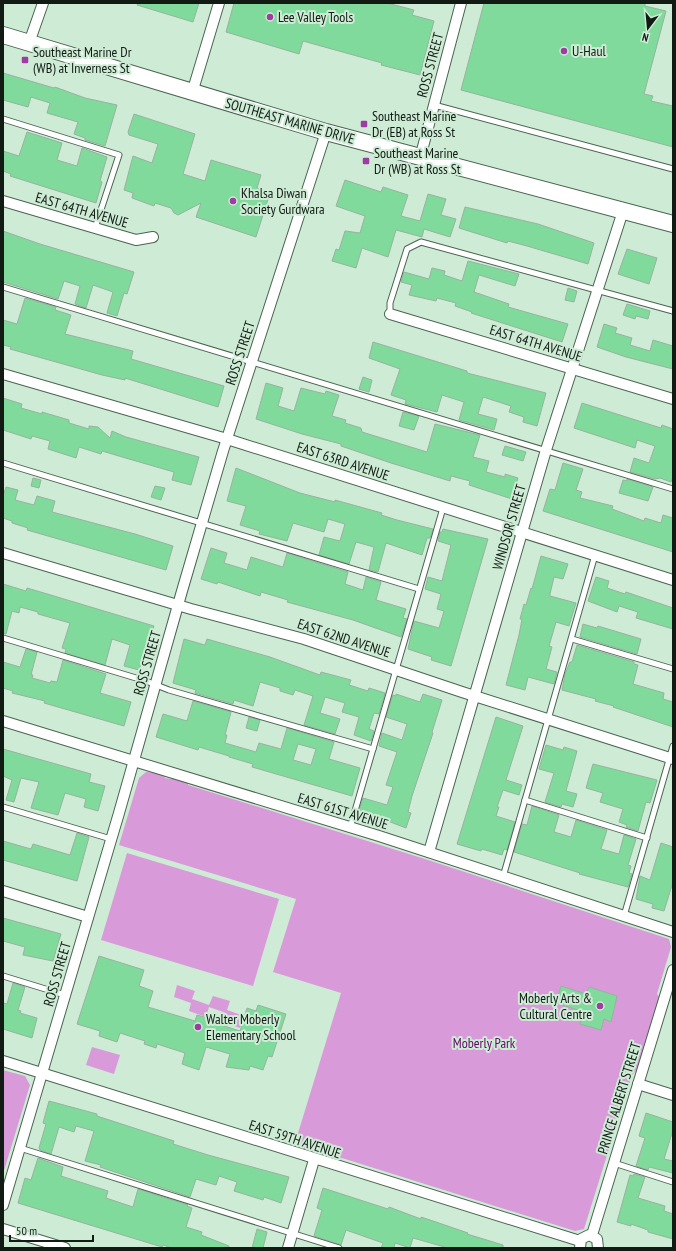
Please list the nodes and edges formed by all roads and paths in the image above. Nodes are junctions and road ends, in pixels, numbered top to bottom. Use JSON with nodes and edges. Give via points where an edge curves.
{"nodes":[{"id":1,"x":43,"y":3,"type":"edge"},
{"id":2,"x":219,"y":3,"type":"edge"},
{"id":3,"x":462,"y":3,"type":"edge"},
{"id":4,"x":3,"y":35,"type":"edge"},
{"id":5,"x":29,"y":43,"type":"junction"},
{"id":6,"x":192,"y":93,"type":"junction"},
{"id":7,"x":434,"y":105,"type":"junction"},
{"id":8,"x":3,"y":119,"type":"edge"},
{"id":9,"x":326,"y":132,"type":"junction"},
{"id":10,"x":420,"y":158,"type":"junction"},
{"id":11,"x":673,"y":169,"type":"edge"},
{"id":12,"x":3,"y":201,"type":"edge"},
{"id":13,"x":623,"y":211,"type":"junction"},
{"id":14,"x":673,"y":224,"type":"edge"},
{"id":15,"x":95,"y":228,"type":"junction"},
{"id":16,"x":153,"y":237,"type":"dead end"},
{"id":17,"x":3,"y":287,"type":"edge"},
{"id":18,"x":598,"y":289,"type":"junction"},
{"id":19,"x":673,"y":310,"type":"edge"},
{"id":20,"x":390,"y":314,"type":"joint"},
{"id":21,"x":252,"y":362,"type":"junction"},
{"id":22,"x":572,"y":369,"type":"junction"},
{"id":23,"x":3,"y":374,"type":"edge"},
{"id":24,"x":673,"y":399,"type":"edge"},
{"id":25,"x":227,"y":439,"type":"junction"},
{"id":26,"x":546,"y":450,"type":"junction"},
{"id":27,"x":3,"y":463,"type":"edge"},
{"id":28,"x":673,"y":489,"type":"edge"},
{"id":29,"x":443,"y":508,"type":"junction"},
{"id":30,"x":202,"y":524,"type":"junction"},
{"id":31,"x":522,"y":532,"type":"junction"},
{"id":32,"x":3,"y":553,"type":"edge"},
{"id":33,"x":595,"y":555,"type":"junction"},
{"id":34,"x":673,"y":580,"type":"edge"},
{"id":35,"x":419,"y":589,"type":"junction"},
{"id":36,"x":178,"y":605,"type":"junction"},
{"id":37,"x":3,"y":638,"type":"edge"},
{"id":38,"x":572,"y":639,"type":"junction"},
{"id":39,"x":673,"y":669,"type":"edge"},
{"id":40,"x":396,"y":670,"type":"junction"},
{"id":41,"x":156,"y":685,"type":"junction"},
{"id":42,"x":474,"y":696,"type":"junction"},
{"id":43,"x":549,"y":720,"type":"junction"},
{"id":44,"x":3,"y":721,"type":"edge"},
{"id":45,"x":673,"y":746,"type":"edge"},
{"id":46,"x":373,"y":749,"type":"junction"},
{"id":47,"x":671,"y":758,"type":"edge"},
{"id":48,"x":134,"y":761,"type":"junction"},
{"id":49,"x":525,"y":800,"type":"junction"},
{"id":50,"x":3,"y":807,"type":"edge"},
{"id":51,"x":350,"y":828,"type":"junction"},
{"id":52,"x":647,"y":838,"type":"junction"},
{"id":53,"x":111,"y":839,"type":"junction"},
{"id":54,"x":429,"y":852,"type":"junction"},
{"id":55,"x":504,"y":877,"type":"junction"},
{"id":56,"x":3,"y":891,"type":"edge"},
{"id":57,"x":624,"y":916,"type":"junction"},
{"id":58,"x":88,"y":917,"type":"junction"},
{"id":59,"x":673,"y":932,"type":"edge"},
{"id":60,"x":673,"y":970,"type":"edge"},
{"id":61,"x":3,"y":976,"type":"edge"},
{"id":62,"x":65,"y":995,"type":"junction"},
{"id":63,"x":3,"y":1061,"type":"edge"},
{"id":64,"x":42,"y":1073,"type":"junction"},
{"id":65,"x":638,"y":1084,"type":"junction"},
{"id":66,"x":673,"y":1095,"type":"edge"},
{"id":67,"x":20,"y":1148,"type":"junction"},
{"id":68,"x":314,"y":1160,"type":"junction"},
{"id":69,"x":614,"y":1163,"type":"junction"},
{"id":70,"x":673,"y":1182,"type":"edge"},
{"id":71,"x":3,"y":1205,"type":"edge"},
{"id":72,"x":3,"y":1229,"type":"edge"},
{"id":73,"x":292,"y":1234,"type":"junction"},
{"id":74,"x":592,"y":1235,"type":"junction"},
{"id":75,"x":580,"y":1245,"type":"edge"},
{"id":76,"x":65,"y":1248,"type":"edge"},
{"id":77,"x":288,"y":1248,"type":"edge"},
{"id":78,"x":339,"y":1248,"type":"edge"},
{"id":79,"x":599,"y":1248,"type":"edge"}],
"edges":[{"from":1,"to":5,"type":"street"},
{"from":2,"to":6,"type":"street"},
{"from":3,"to":7,"type":"street","name":"ROSS STREET"},
{"from":4,"to":5,"type":"main road","name":"SOUTHEAST MARINE DRIVE"},
{"from":5,"to":6,"type":"main road","name":"SOUTHEAST MARINE DRIVE"},
{"from":6,"to":9,"type":"main road","name":"SOUTHEAST MARINE DRIVE"},
{"from":7,"to":10,"type":"street","name":"ROSS STREET"},
{"from":7,"to":11,"type":"lane"},
{"from":8,"to":15,"type":"lane","via":[[119,155]]},
{"from":9,"to":10,"type":"main road","name":"SOUTHEAST MARINE DRIVE"},
{"from":9,"to":21,"type":"street","name":"ROSS STREET"},
{"from":10,"to":13,"type":"main road","name":"SOUTHEAST MARINE DRIVE"},
{"from":12,"to":15,"type":"street","name":"EAST 64TH AVENUE"},
{"from":13,"to":14,"type":"main road","name":"SOUTHEAST MARINE DRIVE"},
{"from":13,"to":18,"type":"street","name":"WINDSOR STREET"},
{"from":15,"to":16,"type":"street","name":"EAST 64TH AVENUE","via":[[136,240]]},
{"from":17,"to":21,"type":"lane"},
{"from":18,"to":19,"type":"lane"},
{"from":18,"to":20,"type":"lane","via":[[421,242],[407,248],[390,303]]},
{"from":18,"to":22,"type":"street","name":"WINDSOR STREET"},
{"from":20,"to":22,"type":"street","name":"EAST 64TH AVENUE"},
{"from":21,"to":25,"type":"street","name":"ROSS STREET"},
{"from":21,"to":26,"type":"lane"},
{"from":22,"to":24,"type":"street","name":"EAST 64TH AVENUE"},
{"from":22,"to":26,"type":"street","name":"WINDSOR STREET"},
{"from":23,"to":25,"type":"street","name":"EAST 63RD AVENUE"},
{"from":25,"to":29,"type":"street","name":"EAST 63RD AVENUE"},
{"from":25,"to":30,"type":"street","name":"ROSS STREET"},
{"from":26,"to":28,"type":"lane"},
{"from":26,"to":31,"type":"street","name":"WINDSOR STREET"},
{"from":27,"to":30,"type":"lane"},
{"from":29,"to":31,"type":"street","name":"EAST 63RD AVENUE"},
{"from":29,"to":35,"type":"lane"},
{"from":30,"to":35,"type":"lane"},
{"from":30,"to":36,"type":"street","name":"ROSS STREET"},
{"from":31,"to":33,"type":"street","name":"EAST 63RD AVENUE"},
{"from":31,"to":42,"type":"street","name":"WINDSOR STREET"},
{"from":32,"to":36,"type":"street","name":"EAST 62ND AVENUE"},
{"from":33,"to":34,"type":"street","name":"EAST 63RD AVENUE"},
{"from":33,"to":38,"type":"lane"},
{"from":35,"to":40,"type":"lane"},
{"from":36,"to":40,"type":"street","name":"EAST 62ND AVENUE","via":[[304,639]]},
{"from":36,"to":41,"type":"street","name":"ROSS STREET"},
{"from":37,"to":41,"type":"lane"},
{"from":38,"to":39,"type":"lane"},
{"from":38,"to":43,"type":"lane"},
{"from":40,"to":42,"type":"street","name":"EAST 62ND AVENUE"},
{"from":40,"to":46,"type":"lane"},
{"from":41,"to":46,"type":"lane"},
{"from":41,"to":48,"type":"street","name":"ROSS STREET"},
{"from":42,"to":43,"type":"street","name":"EAST 62ND AVENUE"},
{"from":42,"to":54,"type":"street","name":"WINDSOR STREET"},
{"from":43,"to":47,"type":"street","name":"EAST 62ND AVENUE"},
{"from":43,"to":49,"type":"lane"},
{"from":44,"to":48,"type":"street","name":"EAST 61ST AVENUE"},
{"from":45,"to":47,"type":"lane"},
{"from":46,"to":51,"type":"lane"},
{"from":47,"to":52,"type":"lane"},
{"from":48,"to":51,"type":"street","name":"EAST 61ST AVENUE"},
{"from":48,"to":53,"type":"street","name":"ROSS STREET"},
{"from":49,"to":52,"type":"lane"},
{"from":49,"to":55,"type":"lane"},
{"from":50,"to":53,"type":"lane"},
{"from":51,"to":54,"type":"street","name":"EAST 61ST AVENUE"},
{"from":52,"to":57,"type":"lane"},
{"from":53,"to":58,"type":"street","name":"ROSS STREET"},
{"from":54,"to":55,"type":"street","name":"EAST 61ST AVENUE"},
{"from":55,"to":57,"type":"street","name":"EAST 61ST AVENUE"},
{"from":56,"to":58,"type":"street"},
{"from":57,"to":59,"type":"street","name":"EAST 61ST AVENUE"},
{"from":58,"to":62,"type":"street","name":"ROSS STREET"},
{"from":60,"to":65,"type":"street","name":"PRINCE ALBERT STREET"},
{"from":61,"to":62,"type":"lane"},
{"from":62,"to":64,"type":"street","name":"ROSS STREET"},
{"from":63,"to":64,"type":"street","name":"EAST 59TH AVENUE"},
{"from":64,"to":67,"type":"street","name":"ROSS STREET"},
{"from":64,"to":68,"type":"street","name":"EAST 59TH AVENUE"},
{"from":65,"to":66,"type":"street"},
{"from":65,"to":69,"type":"street","name":"PRINCE ALBERT STREET"},
{"from":67,"to":71,"type":"street","name":"ROSS STREET"},
{"from":67,"to":73,"type":"lane"},
{"from":68,"to":73,"type":"street"},
{"from":68,"to":75,"type":"street","name":"EAST 59TH AVENUE"},
{"from":69,"to":70,"type":"lane"},
{"from":69,"to":74,"type":"street","name":"PRINCE ALBERT STREET"},
{"from":72,"to":76,"type":"street"},
{"from":73,"to":77,"type":"street"},
{"from":73,"to":78,"type":"lane"},
{"from":74,"to":75,"type":"street","via":[[583,1237]]},
{"from":74,"to":79,"type":"street","via":[[598,1241]]}]}
